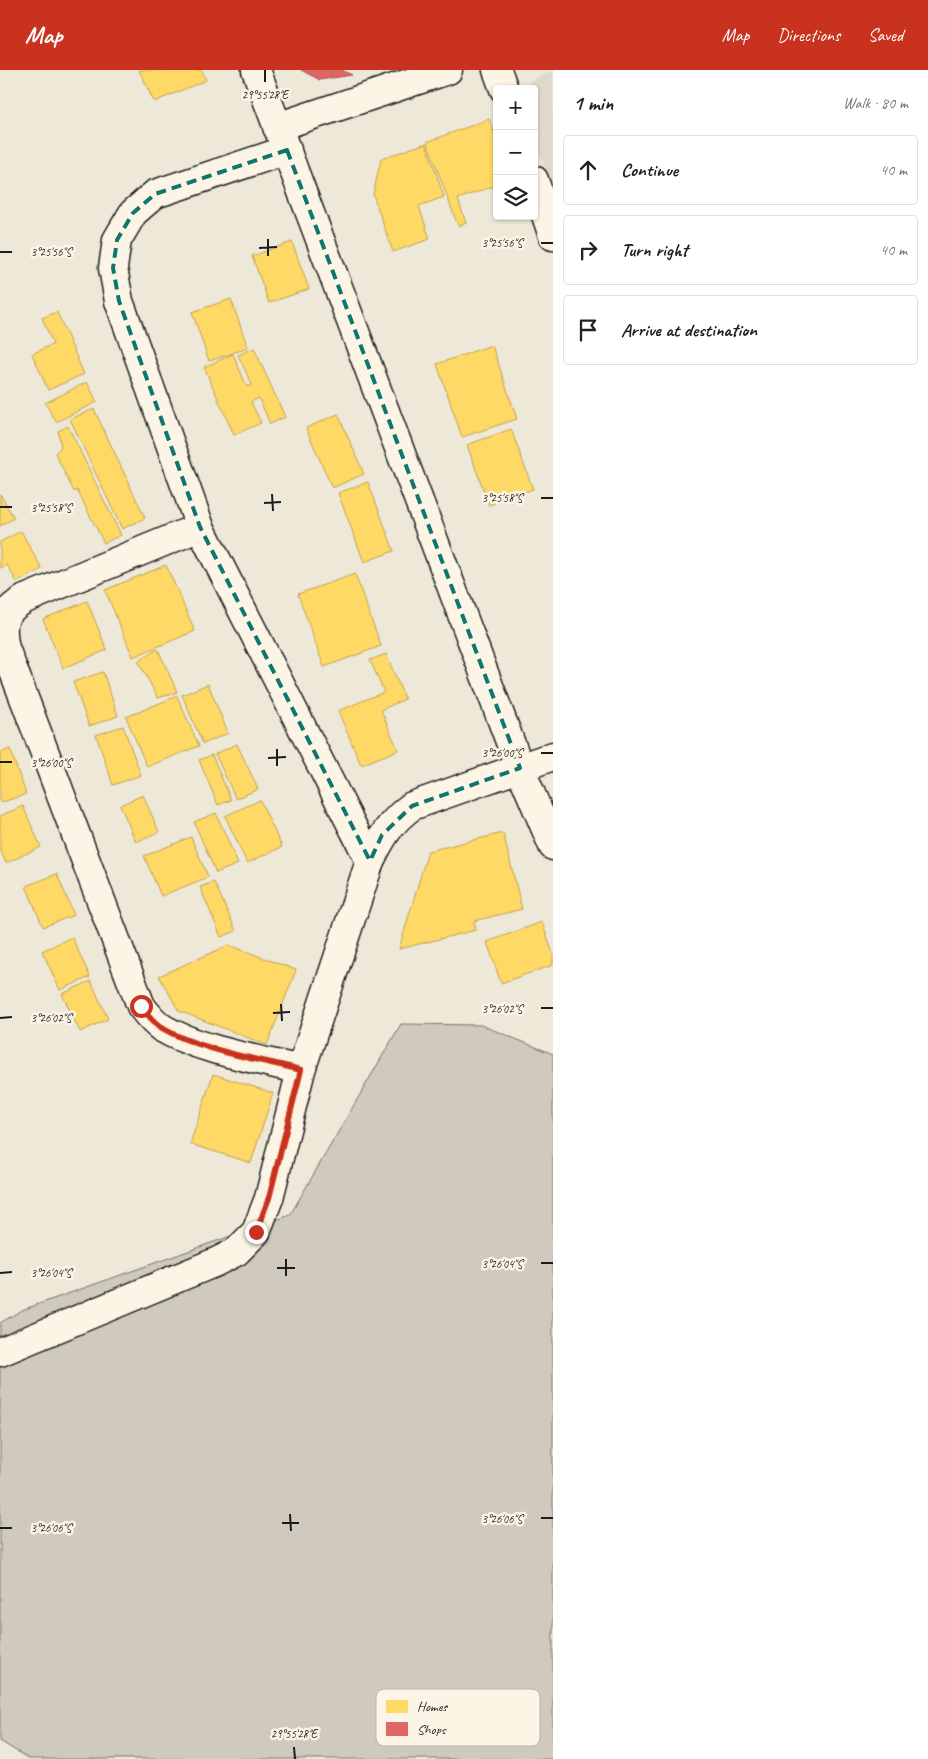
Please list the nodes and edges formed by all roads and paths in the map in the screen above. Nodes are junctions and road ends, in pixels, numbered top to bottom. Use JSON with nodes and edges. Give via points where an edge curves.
{"nodes":[{"id":1,"x":256,"y":70,"type":"edge"},
{"id":2,"x":448,"y":70,"type":"edge"},
{"id":3,"x":498,"y":70,"type":"edge"},
{"id":4,"x":503,"y":85,"type":"edge"},
{"id":5,"x":282,"y":138,"type":"junction"},
{"id":6,"x":538,"y":192,"type":"edge"},
{"id":7,"x":553,"y":236,"type":"edge"},
{"id":8,"x":200,"y":527,"type":"junction"},
{"id":9,"x":553,"y":756,"type":"edge"},
{"id":10,"x":520,"y":768,"type":"junction"},
{"id":11,"x":553,"y":846,"type":"edge"},
{"id":12,"x":370,"y":860,"type":"junction"},
{"id":13,"x":301,"y":1070,"type":"junction"},
{"id":14,"x":0,"y":1352,"type":"edge"}],
"edges":[{"from":1,"to":5,"type":"street"},
{"from":2,"to":5,"type":"street"},
{"from":3,"to":4,"type":"street"},
{"from":5,"to":8,"type":"street","via":[[155,194],[133,213],[117,240],[113,268],[119,301]]},
{"from":5,"to":10,"type":"street"},
{"from":6,"to":7,"type":"street"},
{"from":8,"to":12,"type":"street"},
{"from":8,"to":13,"type":"street","via":[[25,599],[6,613],[1,629],[141,1006],[161,1027],[187,1040]]},
{"from":9,"to":10,"type":"street"},
{"from":10,"to":11,"type":"street"},
{"from":10,"to":12,"type":"street","via":[[412,806],[397,816],[382,835]]},
{"from":12,"to":13,"type":"street"},
{"from":13,"to":14,"type":"street","via":[[269,1198],[256,1232],[236,1252]]}]}
